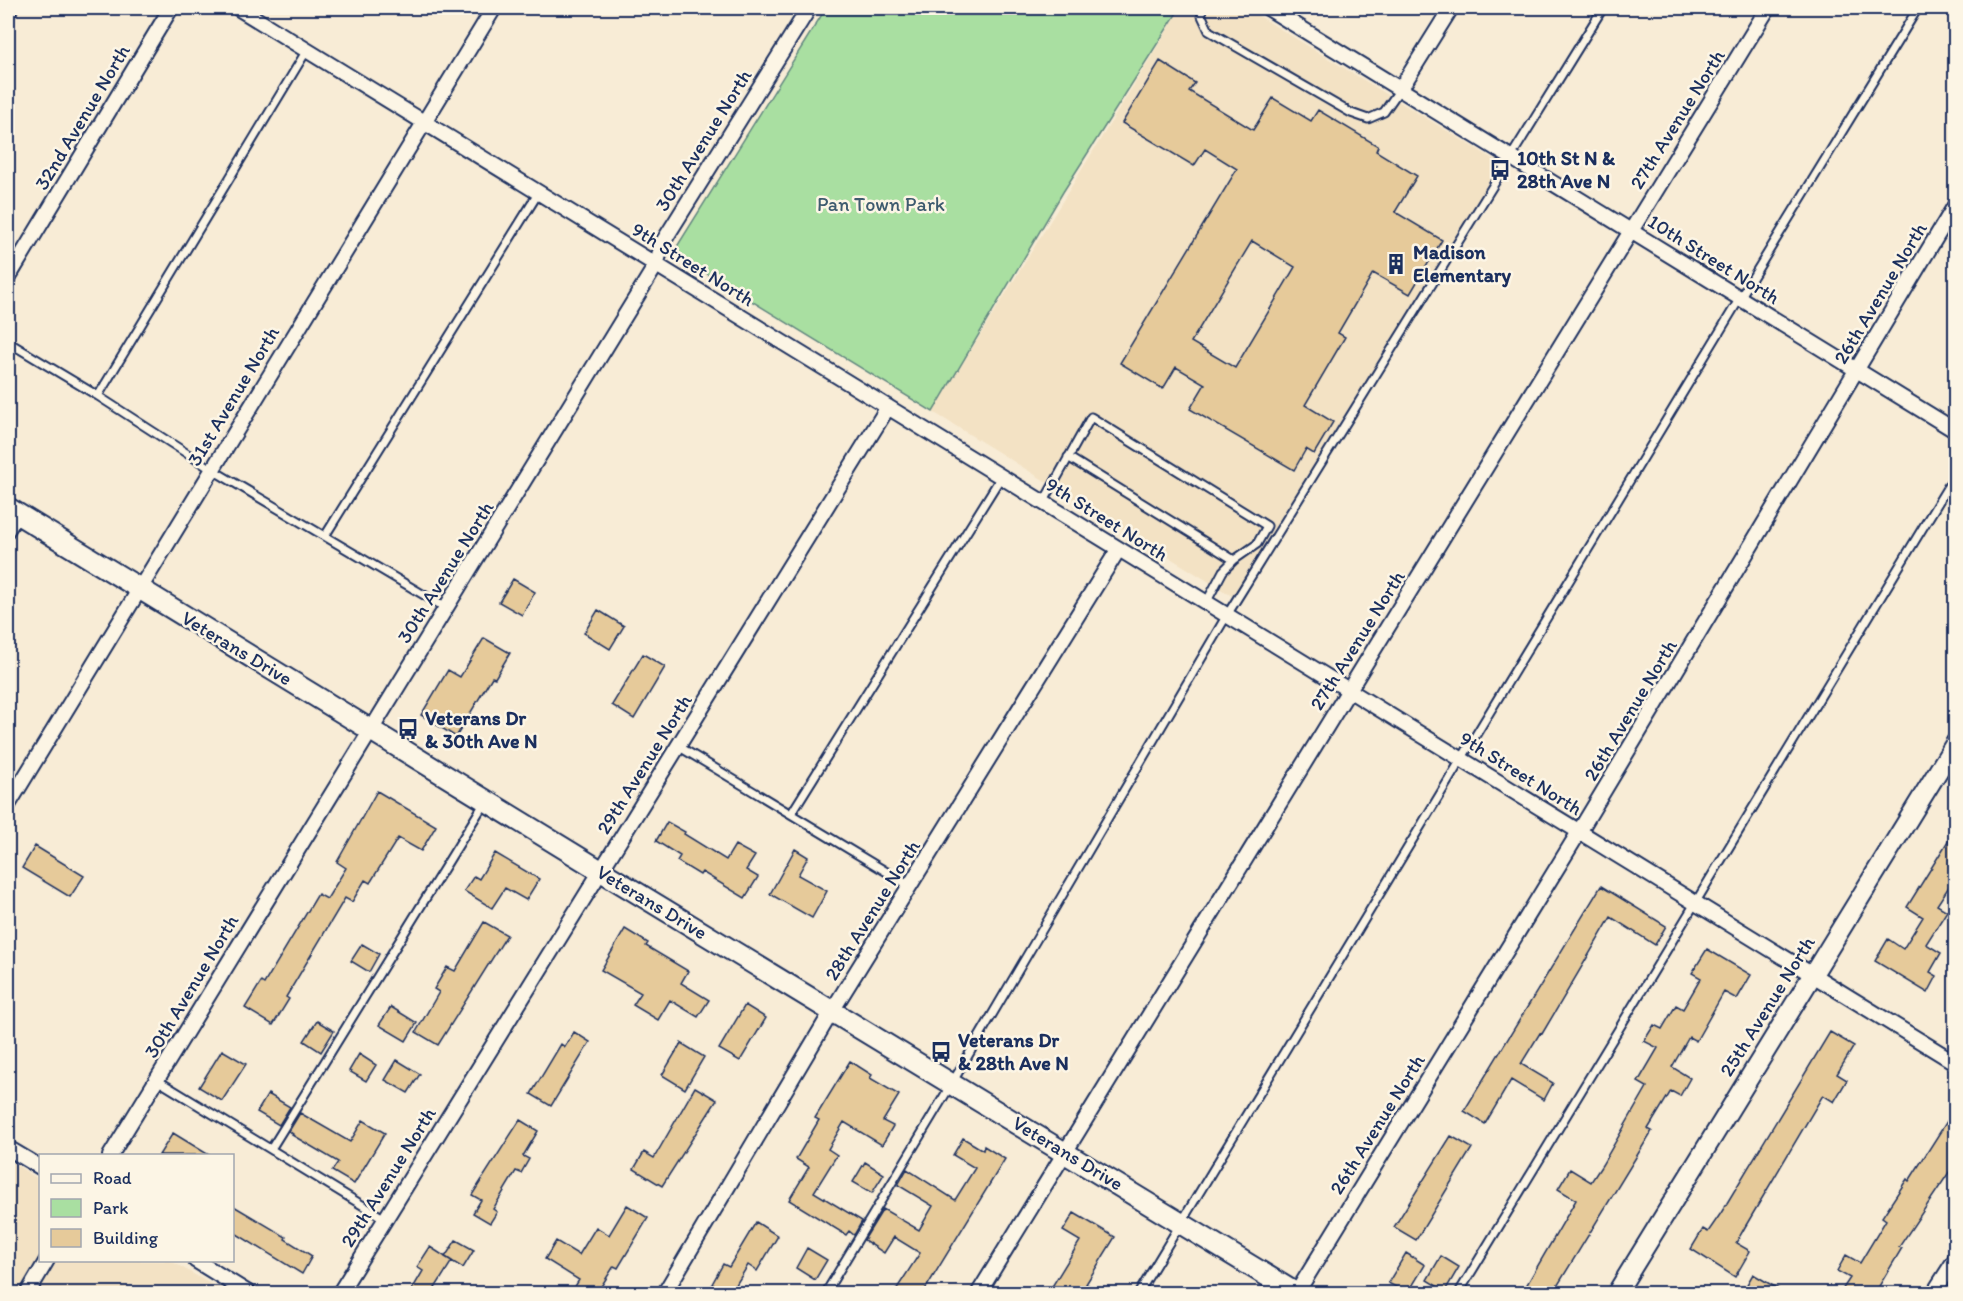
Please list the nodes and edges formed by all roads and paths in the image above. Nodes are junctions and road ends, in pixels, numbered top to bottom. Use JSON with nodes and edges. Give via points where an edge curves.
{"nodes":[{"id":1,"x":14,"y":8,"type":"edge"},
{"id":2,"x":171,"y":8,"type":"edge"},
{"id":3,"x":238,"y":8,"type":"edge"},
{"id":4,"x":494,"y":8,"type":"edge"},
{"id":5,"x":809,"y":8,"type":"edge"},
{"id":6,"x":1201,"y":8,"type":"edge"},
{"id":7,"x":1268,"y":8,"type":"edge"},
{"id":8,"x":1451,"y":8,"type":"edge"},
{"id":9,"x":1603,"y":8,"type":"edge"},
{"id":10,"x":1768,"y":8,"type":"edge"},
{"id":11,"x":1918,"y":8,"type":"edge"},
{"id":12,"x":1284,"y":12,"type":"edge"},
{"id":13,"x":8,"y":19,"type":"edge"},
{"id":14,"x":307,"y":50,"type":"junction"},
{"id":15,"x":1401,"y":88,"type":"junction"},
{"id":16,"x":424,"y":122,"type":"junction"},
{"id":17,"x":1510,"y":156,"type":"junction"},
{"id":18,"x":539,"y":192,"type":"junction"},
{"id":19,"x":1956,"y":204,"type":"edge"},
{"id":20,"x":1631,"y":231,"type":"junction"},
{"id":21,"x":656,"y":265,"type":"junction"},
{"id":22,"x":8,"y":278,"type":"edge"},
{"id":23,"x":1740,"y":298,"type":"junction"},
{"id":24,"x":8,"y":342,"type":"edge"},
{"id":25,"x":1857,"y":370,"type":"junction"},
{"id":26,"x":98,"y":396,"type":"junction"},
{"id":27,"x":888,"y":407,"type":"junction"},
{"id":28,"x":1956,"y":430,"type":"edge"},
{"id":29,"x":1068,"y":457,"type":"junction"},
{"id":30,"x":211,"y":469,"type":"junction"},
{"id":31,"x":1956,"y":473,"type":"edge"},
{"id":32,"x":1002,"y":477,"type":"junction"},
{"id":33,"x":1043,"y":503,"type":"junction"},
{"id":34,"x":14,"y":512,"type":"edge"},
{"id":35,"x":8,"y":534,"type":"edge"},
{"id":36,"x":325,"y":536,"type":"junction"},
{"id":37,"x":1118,"y":550,"type":"junction"},
{"id":38,"x":1234,"y":560,"type":"junction"},
{"id":39,"x":138,"y":588,"type":"junction"},
{"id":40,"x":1206,"y":603,"type":"junction"},
{"id":41,"x":446,"y":608,"type":"junction"},
{"id":42,"x":1227,"y":615,"type":"junction"},
{"id":43,"x":1349,"y":690,"type":"junction"},
{"id":44,"x":371,"y":730,"type":"junction"},
{"id":45,"x":1956,"y":742,"type":"edge"},
{"id":46,"x":678,"y":746,"type":"junction"},
{"id":47,"x":1462,"y":759,"type":"junction"},
{"id":48,"x":485,"y":801,"type":"junction"},
{"id":49,"x":8,"y":805,"type":"edge"},
{"id":50,"x":791,"y":814,"type":"junction"},
{"id":51,"x":1580,"y":832,"type":"junction"},
{"id":52,"x":601,"y":871,"type":"junction"},
{"id":53,"x":910,"y":886,"type":"junction"},
{"id":54,"x":1695,"y":903,"type":"junction"},
{"id":55,"x":1813,"y":975,"type":"junction"},
{"id":56,"x":832,"y":1011,"type":"junction"},
{"id":57,"x":1956,"y":1063,"type":"edge"},
{"id":58,"x":157,"y":1080,"type":"junction"},
{"id":59,"x":952,"y":1083,"type":"junction"},
{"id":60,"x":8,"y":1148,"type":"edge"},
{"id":61,"x":271,"y":1149,"type":"junction"},
{"id":62,"x":1065,"y":1151,"type":"junction"},
{"id":63,"x":111,"y":1154,"type":"edge"},
{"id":64,"x":39,"y":1166,"type":"edge"},
{"id":65,"x":385,"y":1219,"type":"junction"},
{"id":66,"x":1181,"y":1222,"type":"junction"},
{"id":67,"x":1956,"y":1258,"type":"edge"},
{"id":68,"x":46,"y":1262,"type":"edge"},
{"id":69,"x":198,"y":1262,"type":"edge"},
{"id":70,"x":27,"y":1293,"type":"edge"},
{"id":71,"x":250,"y":1293,"type":"edge"},
{"id":72,"x":339,"y":1293,"type":"edge"},
{"id":73,"x":664,"y":1293,"type":"edge"},
{"id":74,"x":825,"y":1293,"type":"edge"},
{"id":75,"x":978,"y":1293,"type":"edge"},
{"id":76,"x":1138,"y":1293,"type":"edge"},
{"id":77,"x":1296,"y":1293,"type":"edge"},
{"id":78,"x":1458,"y":1293,"type":"edge"},
{"id":79,"x":1616,"y":1293,"type":"edge"},
{"id":80,"x":1934,"y":1293,"type":"edge"}],
"edges":[{"from":1,"to":13,"type":"lane"},
{"from":2,"to":22,"type":"street","name":"32nd Avenue North"},
{"from":3,"to":14,"type":"street","name":"9th Street North"},
{"from":4,"to":16,"type":"street","name":"31st Avenue North"},
{"from":5,"to":21,"type":"street","name":"30th Avenue North","via":[[663,242]]},
{"from":6,"to":15,"type":"lane","via":[[1209,31],[1351,113],[1368,119],[1384,112]]},
{"from":7,"to":12,"type":"street","name":"10th Street North"},
{"from":8,"to":15,"type":"street"},
{"from":9,"to":17,"type":"lane"},
{"from":10,"to":20,"type":"street","name":"27th Avenue North"},
{"from":11,"to":23,"type":"lane"},
{"from":12,"to":15,"type":"street","name":"10th Street North"},
{"from":14,"to":16,"type":"street","name":"9th Street North"},
{"from":14,"to":26,"type":"lane"},
{"from":15,"to":17,"type":"street","name":"10th Street North"},
{"from":16,"to":18,"type":"street","name":"9th Street North"},
{"from":16,"to":30,"type":"street","name":"31st Avenue North"},
{"from":17,"to":20,"type":"street","name":"10th Street North"},
{"from":17,"to":42,"type":"lane"},
{"from":18,"to":21,"type":"street","name":"9th Street North"},
{"from":18,"to":36,"type":"lane"},
{"from":19,"to":25,"type":"street","name":"26th Avenue North"},
{"from":20,"to":23,"type":"street","name":"10th Street North"},
{"from":20,"to":43,"type":"street","name":"27th Avenue North"},
{"from":21,"to":27,"type":"street","name":"9th Street North"},
{"from":21,"to":41,"type":"street","name":"30th Avenue North"},
{"from":23,"to":25,"type":"street","name":"10th Street North"},
{"from":23,"to":47,"type":"lane"},
{"from":24,"to":26,"type":"lane"},
{"from":25,"to":28,"type":"street","name":"10th Street North"},
{"from":25,"to":51,"type":"street","name":"26th Avenue North"},
{"from":26,"to":30,"type":"lane"},
{"from":27,"to":32,"type":"street","name":"9th Street North"},
{"from":27,"to":46,"type":"street","name":"29th Avenue North"},
{"from":29,"to":33,"type":"lane"},
{"from":29,"to":38,"type":"lane"},
{"from":29,"to":38,"type":"lane","via":[[1090,417],[1267,526],[1257,544]]},
{"from":30,"to":36,"type":"lane"},
{"from":30,"to":39,"type":"street","name":"31st Avenue North"},
{"from":31,"to":54,"type":"lane"},
{"from":32,"to":33,"type":"street","name":"9th Street North"},
{"from":32,"to":50,"type":"lane"},
{"from":33,"to":37,"type":"street","name":"9th Street North"},
{"from":34,"to":35,"type":"lane"},
{"from":34,"to":39,"type":"main road","name":"Veterans Drive"},
{"from":36,"to":41,"type":"lane"},
{"from":37,"to":40,"type":"street","name":"9th Street North"},
{"from":37,"to":53,"type":"street","name":"28th Avenue North"},
{"from":38,"to":40,"type":"lane","via":[[1223,571]]},
{"from":39,"to":44,"type":"main road","name":"Veterans Drive"},
{"from":39,"to":49,"type":"street","name":"31st Avenue North"},
{"from":40,"to":42,"type":"street","name":"9th Street North"},
{"from":41,"to":44,"type":"street","name":"30th Avenue North"},
{"from":42,"to":43,"type":"street","name":"9th Street North"},
{"from":42,"to":59,"type":"lane"},
{"from":43,"to":47,"type":"street","name":"9th Street North"},
{"from":43,"to":62,"type":"street","name":"27th Avenue North"},
{"from":44,"to":48,"type":"main road","name":"Veterans Drive"},
{"from":44,"to":58,"type":"street","name":"30th Avenue North"},
{"from":45,"to":55,"type":"street","name":"25th Avenue North"},
{"from":46,"to":50,"type":"lane"},
{"from":46,"to":52,"type":"street","name":"29th Avenue North"},
{"from":47,"to":51,"type":"street","name":"9th Street North"},
{"from":47,"to":66,"type":"lane"},
{"from":48,"to":52,"type":"main road","name":"Veterans Drive"},
{"from":48,"to":61,"type":"lane"},
{"from":50,"to":53,"type":"lane"},
{"from":51,"to":54,"type":"street","name":"9th Street North"},
{"from":51,"to":77,"type":"street","name":"26th Avenue North"},
{"from":52,"to":56,"type":"main road","name":"Veterans Drive"},
{"from":52,"to":65,"type":"street","name":"29th Avenue North"},
{"from":53,"to":56,"type":"street","name":"28th Avenue North"},
{"from":54,"to":55,"type":"street","name":"9th Street North"},
{"from":54,"to":78,"type":"lane"},
{"from":55,"to":57,"type":"street","name":"9th Street North"},
{"from":55,"to":79,"type":"street","name":"25th Avenue North"},
{"from":56,"to":59,"type":"main road","name":"Veterans Drive"},
{"from":56,"to":73,"type":"street","name":"28th Avenue North"},
{"from":58,"to":61,"type":"lane"},
{"from":58,"to":63,"type":"street","name":"30th Avenue North"},
{"from":59,"to":62,"type":"main road","name":"Veterans Drive"},
{"from":59,"to":74,"type":"lane"},
{"from":60,"to":64,"type":"street"},
{"from":61,"to":65,"type":"lane"},
{"from":62,"to":66,"type":"main road","name":"Veterans Drive"},
{"from":62,"to":75,"type":"street","name":"27th Avenue North"},
{"from":65,"to":72,"type":"street","name":"29th Avenue North"},
{"from":66,"to":76,"type":"lane"},
{"from":66,"to":77,"type":"main road","name":"Veterans Drive"},
{"from":67,"to":80,"type":"street"},
{"from":68,"to":70,"type":"street"},
{"from":69,"to":71,"type":"street"}]}
